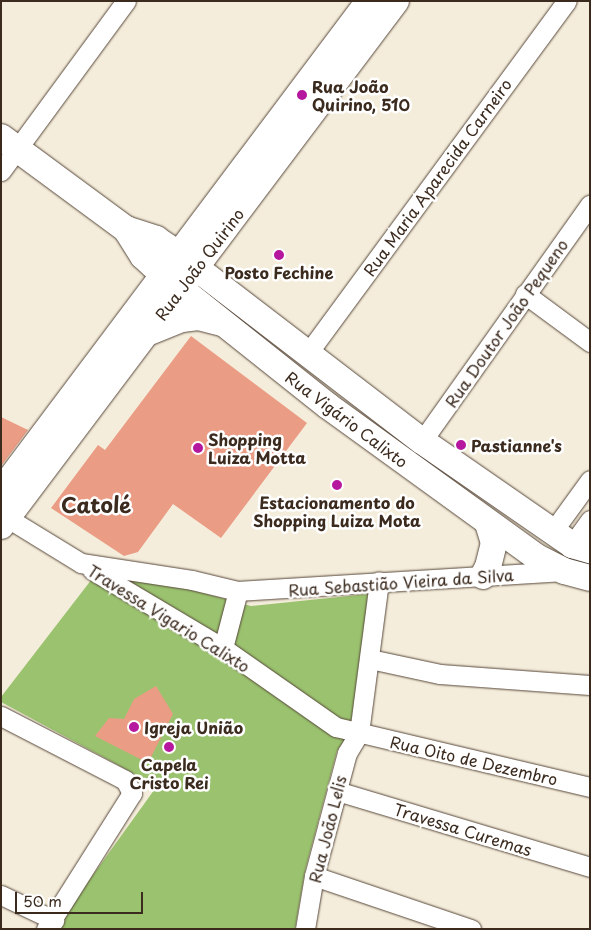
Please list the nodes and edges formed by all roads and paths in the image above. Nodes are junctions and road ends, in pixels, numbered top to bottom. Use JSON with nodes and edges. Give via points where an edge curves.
{"nodes":[{"id":1,"x":126,"y":1,"type":"edge"},
{"id":2,"x":369,"y":1,"type":"edge"},
{"id":3,"x":396,"y":1,"type":"edge"},
{"id":4,"x":567,"y":1,"type":"edge"},
{"id":5,"x":9,"y":143,"type":"edge"},
{"id":6,"x":1,"y":171,"type":"edge"},
{"id":7,"x":590,"y":205,"type":"edge"},
{"id":8,"x":179,"y":271,"type":"junction"},
{"id":9,"x":525,"y":294,"type":"junction"},
{"id":10,"x":223,"y":324,"type":"junction"},
{"id":11,"x":146,"y":333,"type":"junction"},
{"id":12,"x":590,"y":342,"type":"edge"},
{"id":13,"x":308,"y":353,"type":"junction"},
{"id":14,"x":422,"y":441,"type":"junction"},
{"id":15,"x":590,"y":480,"type":"edge"},
{"id":16,"x":1,"y":491,"type":"edge"},
{"id":17,"x":3,"y":519,"type":"edge"},
{"id":18,"x":590,"y":520,"type":"edge"},
{"id":19,"x":488,"y":523,"type":"junction"},
{"id":20,"x":571,"y":542,"type":"edge"},
{"id":21,"x":81,"y":563,"type":"junction"},
{"id":22,"x":564,"y":571,"type":"junction"},
{"id":23,"x":482,"y":576,"type":"junction"},
{"id":24,"x":590,"y":578,"type":"edge"},
{"id":25,"x":379,"y":582,"type":"junction"},
{"id":26,"x":238,"y":591,"type":"junction"},
{"id":27,"x":223,"y":648,"type":"junction"},
{"id":28,"x":370,"y":660,"type":"junction"},
{"id":29,"x":590,"y":685,"type":"edge"},
{"id":30,"x":1,"y":716,"type":"edge"},
{"id":31,"x":359,"y":733,"type":"junction"},
{"id":32,"x":590,"y":787,"type":"edge"},
{"id":33,"x":337,"y":791,"type":"junction"},
{"id":34,"x":590,"y":867,"type":"edge"},
{"id":35,"x":314,"y":876,"type":"junction"},
{"id":36,"x":1,"y":895,"type":"edge"},
{"id":37,"x":50,"y":925,"type":"edge"},
{"id":38,"x":305,"y":929,"type":"edge"},
{"id":39,"x":471,"y":929,"type":"edge"}],
"edges":[{"from":1,"to":5,"type":"street"},
{"from":2,"to":8,"type":"main road","name":"Rua João Quirino"},
{"from":3,"to":8,"type":"main road","name":"Rua João Quirino"},
{"from":4,"to":13,"type":"street","name":"Rua Maria Aparecida Carneiro"},
{"from":5,"to":6,"type":"street"},
{"from":5,"to":8,"type":"main road","name":"Rua Vigário Calixto","via":[[126,229],[156,239]]},
{"from":7,"to":9,"type":"street","name":"Rua Doutor João Pequeno"},
{"from":8,"to":10,"type":"main road","name":"Rua Vigário Calixto"},
{"from":8,"to":11,"type":"main road","name":"Rua João Quirino"},
{"from":8,"to":13,"type":"main road","name":"Rua Vigário Calixto"},
{"from":8,"to":16,"type":"main road","name":"Rua João Quirino"},
{"from":9,"to":12,"type":"street"},
{"from":9,"to":14,"type":"street","name":"Rua Doutor João Pequeno"},
{"from":10,"to":11,"type":"main road","via":[[198,317],[182,319]]},
{"from":10,"to":19,"type":"main road","name":"Rua Vigário Calixto","via":[[328,406]]},
{"from":11,"to":17,"type":"main road","name":"Rua João Quirino"},
{"from":13,"to":14,"type":"main road","name":"Rua Vigário Calixto"},
{"from":14,"to":20,"type":"main road","name":"Rua Vigário Calixto"},
{"from":15,"to":20,"type":"street"},
{"from":17,"to":21,"type":"street","name":"Rua Sebastião Vieira da Silva"},
{"from":18,"to":20,"type":"street"},
{"from":19,"to":22,"type":"main road","name":"Rua Vigário Calixto","via":[[535,556]]},
{"from":19,"to":23,"type":"main road","via":[[494,543],[488,567]]},
{"from":21,"to":26,"type":"street","name":"Rua Sebastião Vieira da Silva","via":[[192,580]]},
{"from":21,"to":27,"type":"street","name":"Travessa Vigario Calixto"},
{"from":22,"to":23,"type":"street","name":"Rua Sebastião Vieira da Silva"},
{"from":22,"to":24,"type":"main road","name":"Rua Vigário Calixto"},
{"from":23,"to":25,"type":"street","name":"Rua Sebastião Vieira da Silva"},
{"from":25,"to":26,"type":"street","name":"Rua Sebastião Vieira da Silva"},
{"from":25,"to":28,"type":"street"},
{"from":26,"to":27,"type":"street"},
{"from":27,"to":31,"type":"street","name":"Travessa Vigario Calixto","via":[[323,720]]},
{"from":28,"to":29,"type":"street","via":[[440,674]]},
{"from":28,"to":31,"type":"street"},
{"from":30,"to":37,"type":"street","via":[[125,780],[132,792]]},
{"from":31,"to":32,"type":"street","name":"Rua Oito de Dezembro"},
{"from":31,"to":33,"type":"street","name":"Rua João Lelis","via":[[347,753]]},
{"from":33,"to":34,"type":"street","name":"Travessa Curemas"},
{"from":33,"to":35,"type":"street","name":"Rua João Lelis"},
{"from":35,"to":38,"type":"street","name":"Rua João Lelis"},
{"from":35,"to":39,"type":"street"},
{"from":36,"to":37,"type":"street"}]}
